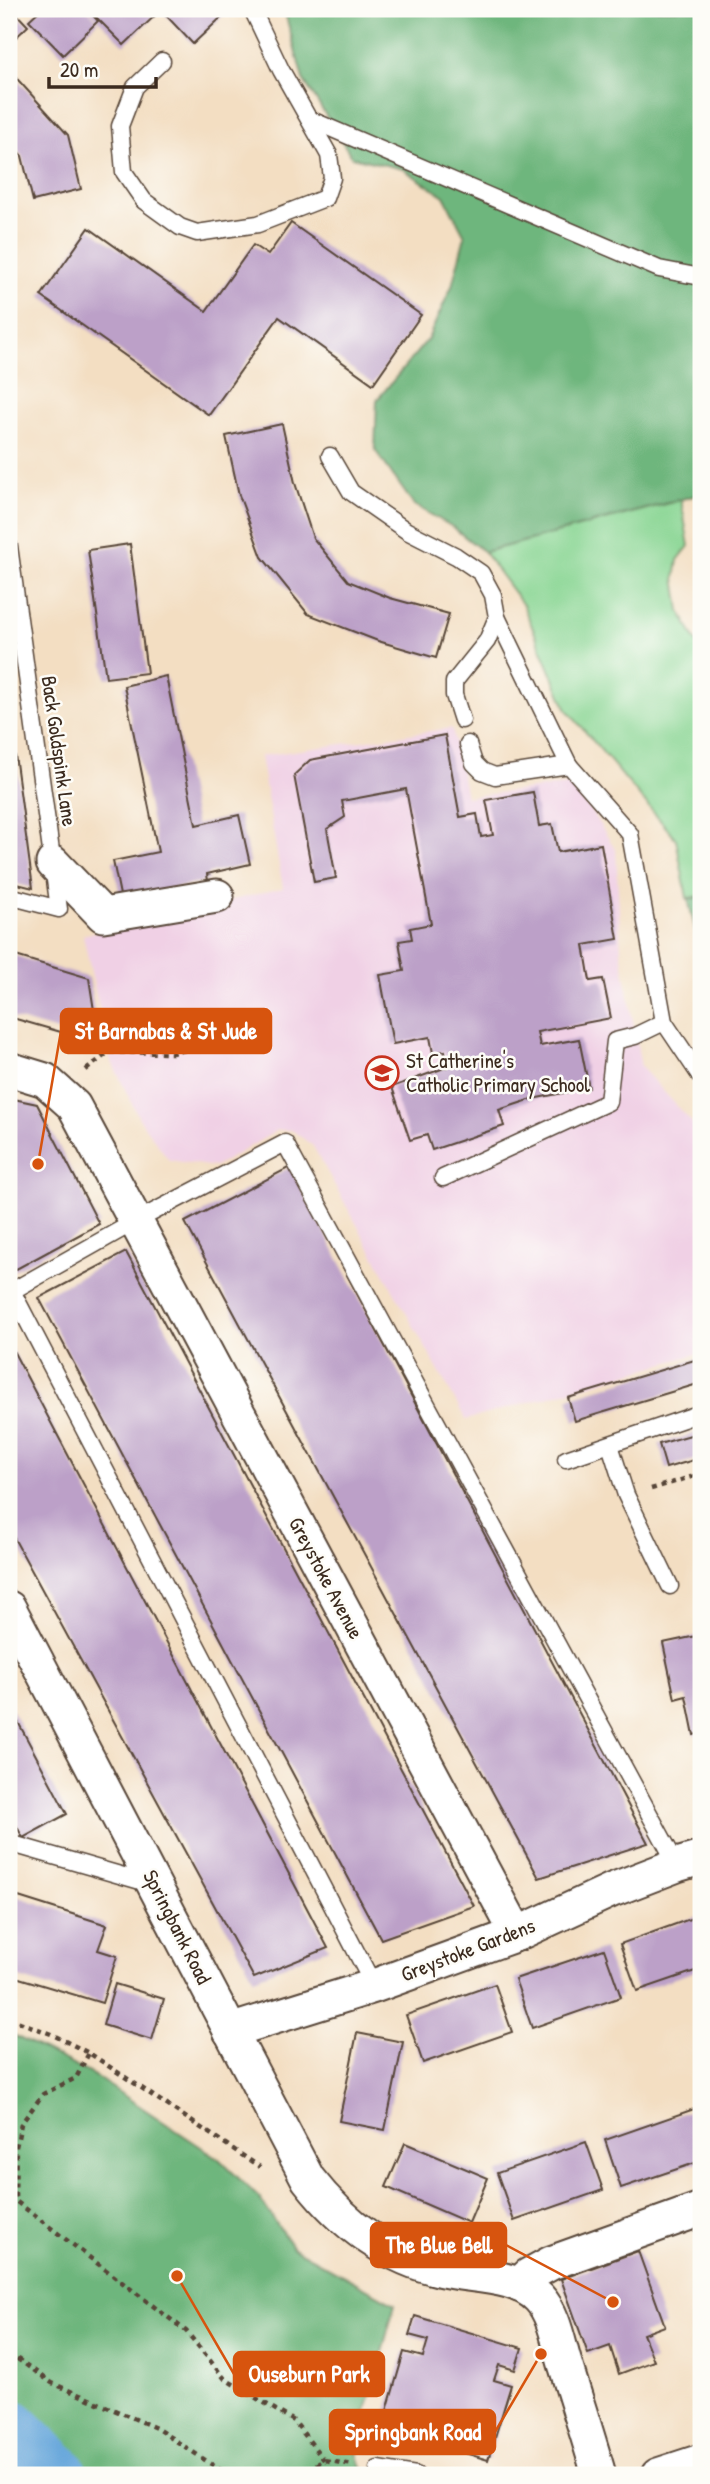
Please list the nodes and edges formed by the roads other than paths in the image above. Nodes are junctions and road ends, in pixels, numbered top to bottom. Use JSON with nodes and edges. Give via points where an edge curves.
{"nodes":[{"id":1,"x":252,"y":9,"type":"edge"},
{"id":2,"x":162,"y":61,"type":"dead end"},
{"id":3,"x":309,"y":119,"type":"junction"},
{"id":4,"x":701,"y":277,"type":"edge"},
{"id":5,"x":330,"y":456,"type":"dead end"},
{"id":6,"x":9,"y":546,"type":"edge"},
{"id":7,"x":497,"y":617,"type":"junction"},
{"id":8,"x":462,"y":720,"type":"dead end"},
{"id":9,"x":468,"y":744,"type":"dead end"},
{"id":10,"x":569,"y":765,"type":"junction"},
{"id":11,"x":53,"y":863,"type":"junction"},
{"id":12,"x":9,"y":896,"type":"edge"},
{"id":13,"x":217,"y":896,"type":"dead end"},
{"id":14,"x":664,"y":1022,"type":"junction"},
{"id":15,"x":9,"y":1069,"type":"edge"},
{"id":16,"x":701,"y":1077,"type":"edge"},
{"id":17,"x":443,"y":1178,"type":"dead end"},
{"id":18,"x":136,"y":1221,"type":"junction"},
{"id":19,"x":701,"y":1413,"type":"edge"},
{"id":20,"x":610,"y":1445,"type":"junction"},
{"id":21,"x":566,"y":1459,"type":"dead end"},
{"id":22,"x":670,"y":1586,"type":"dead end"},
{"id":23,"x":9,"y":1608,"type":"edge"},
{"id":24,"x":9,"y":1843,"type":"edge"},
{"id":25,"x":689,"y":1861,"type":"edge"},
{"id":26,"x":155,"y":1885,"type":"junction"},
{"id":27,"x":517,"y":1934,"type":"junction"},
{"id":28,"x":373,"y":1986,"type":"junction"},
{"id":29,"x":230,"y":2031,"type":"junction"},
{"id":30,"x":701,"y":2209,"type":"edge"},
{"id":31,"x":519,"y":2286,"type":"junction"},
{"id":32,"x":701,"y":2461,"type":"edge"},
{"id":33,"x":378,"y":2469,"type":"dead end"},
{"id":34,"x":416,"y":2475,"type":"edge"},
{"id":35,"x":599,"y":2475,"type":"edge"},
{"id":36,"x":658,"y":2475,"type":"edge"}],
"edges":[{"from":1,"to":3,"type":"lane"},
{"from":2,"to":3,"type":"lane","via":[[135,87],[120,126],[124,172],[145,201],[180,227],[197,233],[258,224],[325,198],[332,178],[329,155]]},
{"from":3,"to":4,"type":"lane","via":[[659,269]]},
{"from":5,"to":7,"type":"lane","via":[[351,492],[481,573]]},
{"from":6,"to":11,"type":"lane","name":"Back Goldspink Lane"},
{"from":7,"to":8,"type":"lane","via":[[487,641],[454,682]]},
{"from":7,"to":10,"type":"lane"},
{"from":9,"to":10,"type":"lane","via":[[474,762],[495,776]]},
{"from":10,"to":14,"type":"lane","via":[[630,834]]},
{"from":11,"to":12,"type":"lane","name":"Back Goldspink Lane","via":[[60,909]]},
{"from":11,"to":13,"type":"street","via":[[103,915]]},
{"from":14,"to":16,"type":"lane"},
{"from":14,"to":17,"type":"lane","via":[[615,1041],[608,1102]]},
{"from":15,"to":18,"type":"street","name":"Greystoke Avenue","via":[[45,1080],[74,1106]]},
{"from":18,"to":25,"type":"lane","via":[[285,1143]]},
{"from":18,"to":27,"type":"street","name":"Greystoke Avenue"},
{"from":18,"to":28,"type":"lane","via":[[12,1291]]},
{"from":19,"to":20,"type":"lane"},
{"from":20,"to":21,"type":"lane"},
{"from":20,"to":22,"type":"lane","via":[[626,1495]]},
{"from":23,"to":26,"type":"street","name":"Springbank Road"},
{"from":24,"to":26,"type":"lane"},
{"from":25,"to":27,"type":"street","name":"Greystoke Gardens"},
{"from":26,"to":29,"type":"street","name":"Springbank Road"},
{"from":27,"to":28,"type":"street","name":"Greystoke Gardens"},
{"from":28,"to":29,"type":"street","name":"Greystoke Gardens"},
{"from":29,"to":31,"type":"street","name":"Springbank Road","via":[[308,2179],[349,2225],[403,2257]]},
{"from":30,"to":31,"type":"street","via":[[551,2263]]},
{"from":31,"to":35,"type":"street","name":"Springbank Road","via":[[540,2299],[552,2323]]},
{"from":32,"to":36,"type":"street"},
{"from":33,"to":34,"type":"lane"}]}
